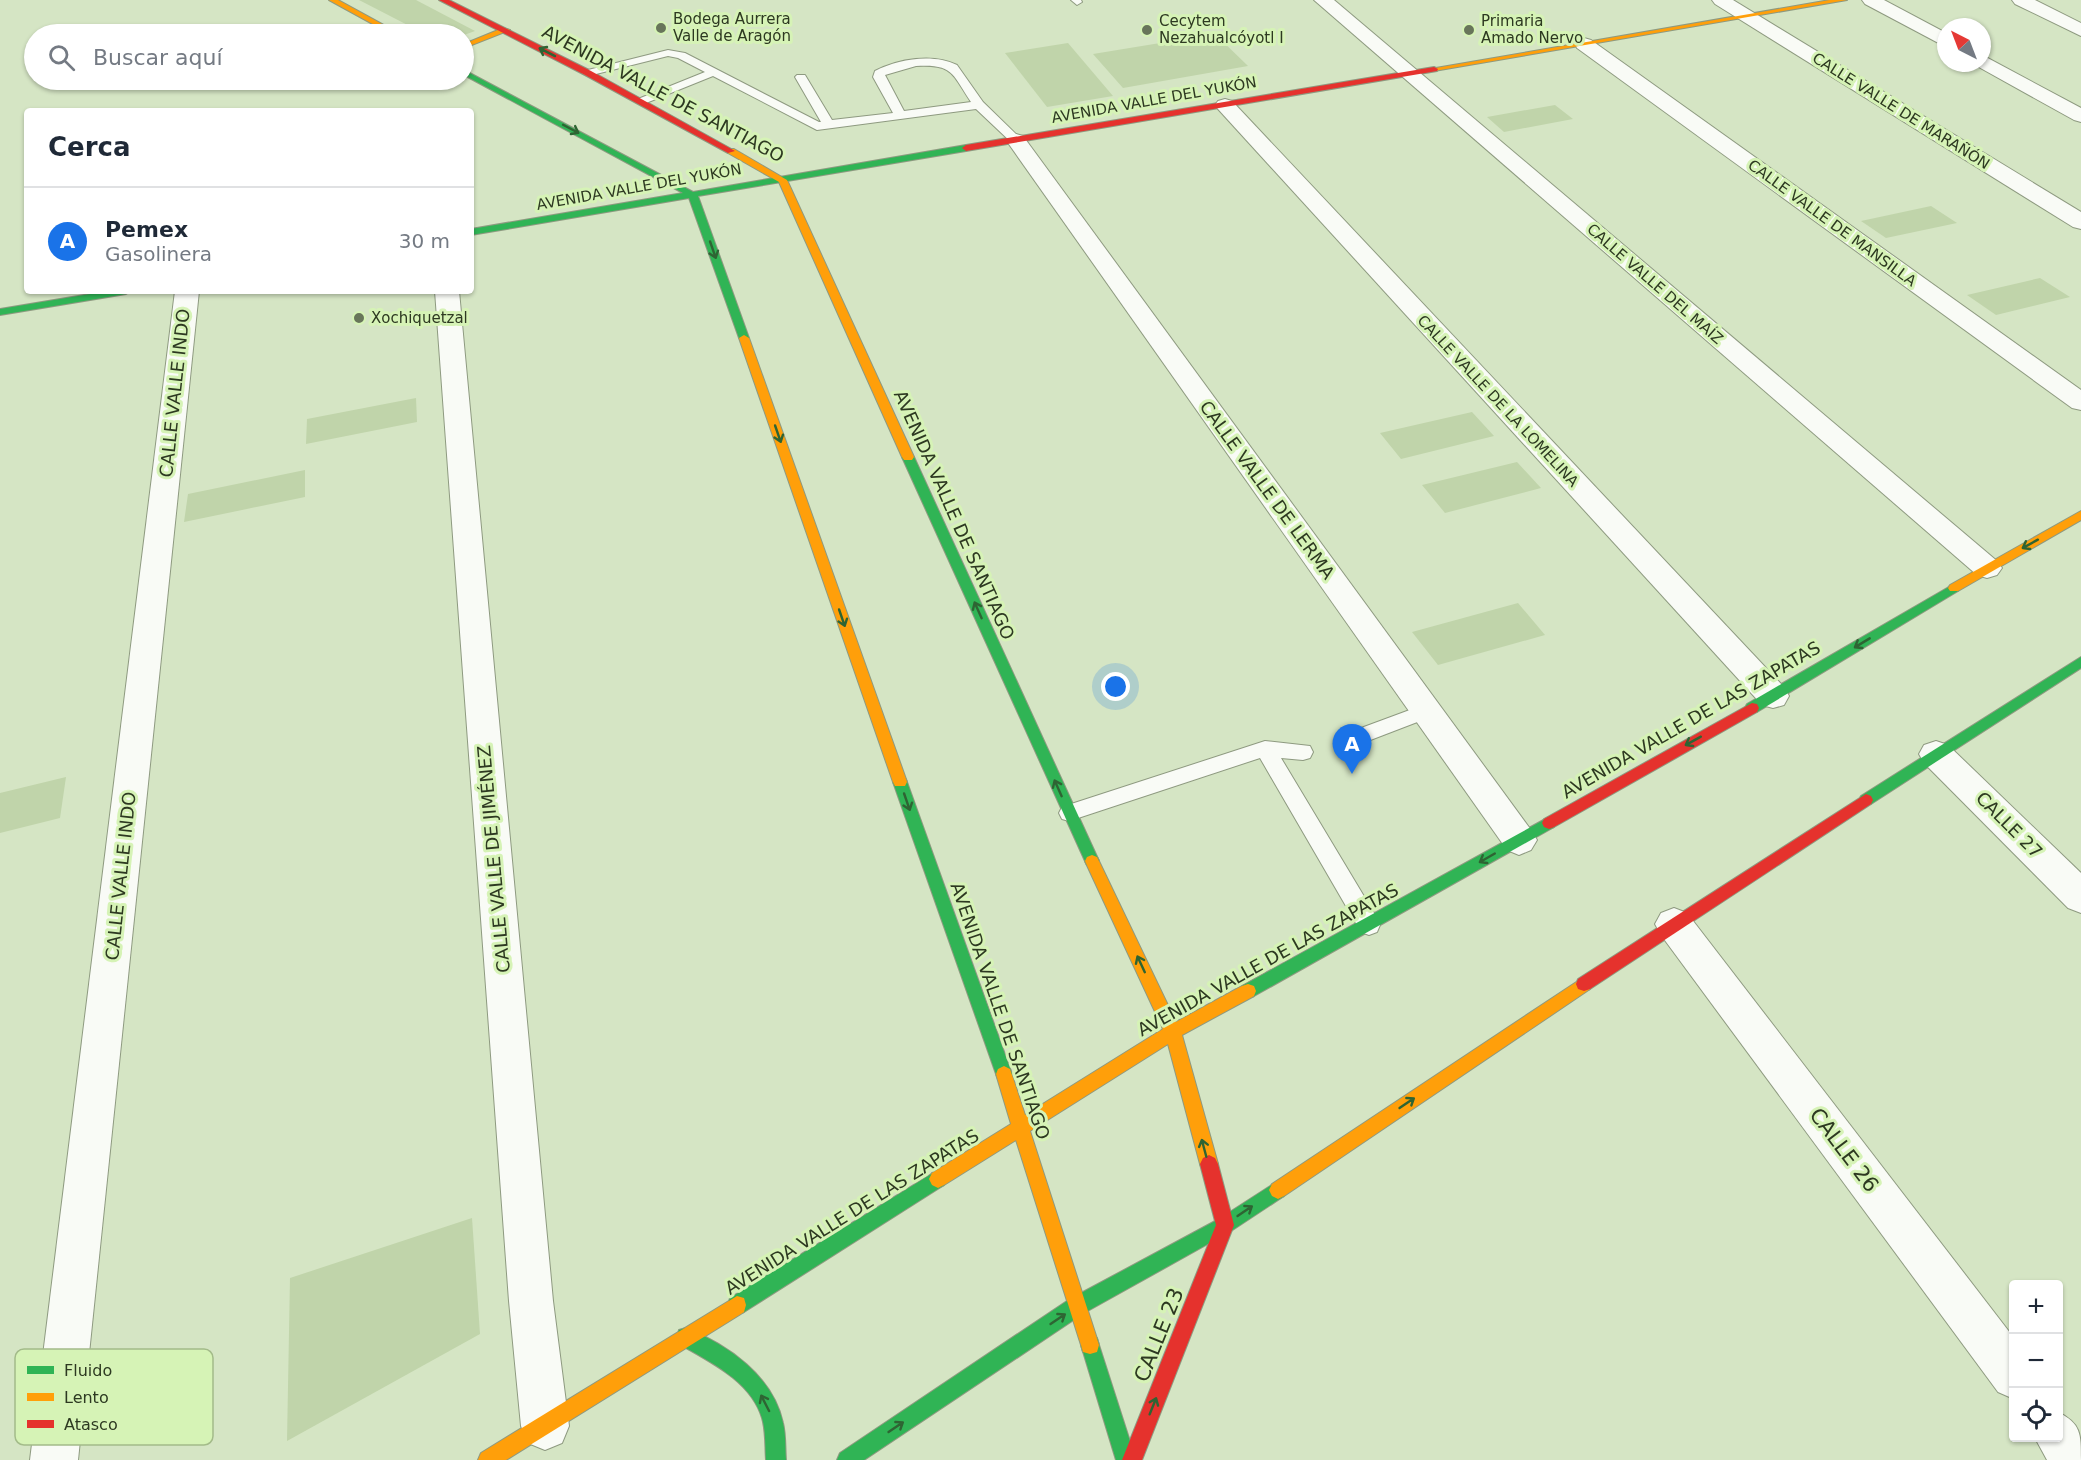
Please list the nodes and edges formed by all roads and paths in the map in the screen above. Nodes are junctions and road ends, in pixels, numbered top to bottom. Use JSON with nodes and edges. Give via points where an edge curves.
{"nodes":[{"id":1,"x":333,"y":0,"type":"edge"},
{"id":2,"x":443,"y":0,"type":"edge"},
{"id":3,"x":1323,"y":0,"type":"edge"},
{"id":4,"x":1721,"y":0,"type":"edge"},
{"id":5,"x":1842,"y":0,"type":"edge"},
{"id":6,"x":1871,"y":0,"type":"edge"},
{"id":7,"x":2021,"y":0,"type":"edge"},
{"id":8,"x":1747,"y":16,"type":"junction"},
{"id":9,"x":377,"y":24,"type":"edge"},
{"id":10,"x":506,"y":30,"type":"junction"},
{"id":11,"x":2081,"y":30,"type":"edge"},
{"id":12,"x":1937,"y":36,"type":"edge"},
{"id":13,"x":474,"y":42,"type":"edge"},
{"id":14,"x":1584,"y":44,"type":"junction"},
{"id":15,"x":1991,"y":66,"type":"edge"},
{"id":16,"x":714,"y":72,"type":"junction"},
{"id":17,"x":588,"y":73,"type":"junction"},
{"id":18,"x":1409,"y":73,"type":"junction"},
{"id":19,"x":474,"y":77,"type":"edge"},
{"id":20,"x":801,"y":77,"type":"dead end"},
{"id":21,"x":642,"y":101,"type":"junction"},
{"id":22,"x":979,"y":105,"type":"junction"},
{"id":23,"x":1225,"y":105,"type":"junction"},
{"id":24,"x":900,"y":115,"type":"junction"},
{"id":25,"x":2081,"y":116,"type":"edge"},
{"id":26,"x":828,"y":124,"type":"junction"},
{"id":27,"x":1016,"y":140,"type":"junction"},
{"id":28,"x":783,"y":180,"type":"junction"},
{"id":29,"x":693,"y":195,"type":"junction"},
{"id":30,"x":2081,"y":222,"type":"edge"},
{"id":31,"x":474,"y":232,"type":"edge"},
{"id":32,"x":108,"y":294,"type":"edge"},
{"id":33,"x":187,"y":294,"type":"edge"},
{"id":34,"x":447,"y":294,"type":"edge"},
{"id":35,"x":0,"y":312,"type":"edge"},
{"id":36,"x":2081,"y":402,"type":"edge"},
{"id":37,"x":2081,"y":515,"type":"edge"},
{"id":38,"x":1987,"y":568,"type":"junction"},
{"id":39,"x":2081,"y":662,"type":"edge"},
{"id":40,"x":1773,"y":696,"type":"junction"},
{"id":41,"x":1426,"y":711,"type":"junction"},
{"id":42,"x":1360,"y":736,"type":"dead end"},
{"id":43,"x":1265,"y":749,"type":"junction"},
{"id":44,"x":1303,"y":752,"type":"dead end"},
{"id":45,"x":1936,"y":754,"type":"junction"},
{"id":46,"x":1069,"y":813,"type":"junction"},
{"id":47,"x":1519,"y":840,"type":"junction"},
{"id":48,"x":2081,"y":897,"type":"edge"},
{"id":49,"x":1674,"y":924,"type":"junction"},
{"id":50,"x":1370,"y":925,"type":"junction"},
{"id":51,"x":1173,"y":1032,"type":"junction"},
{"id":52,"x":1022,"y":1126,"type":"junction"},
{"id":53,"x":1225,"y":1225,"type":"junction"},
{"id":54,"x":1077,"y":1306,"type":"junction"},
{"id":55,"x":686,"y":1337,"type":"junction"},
{"id":56,"x":67,"y":1349,"type":"edge"},
{"id":57,"x":2009,"y":1371,"type":"edge"},
{"id":58,"x":545,"y":1426,"type":"junction"},
{"id":59,"x":2063,"y":1442,"type":"edge"},
{"id":60,"x":56,"y":1445,"type":"edge"},
{"id":61,"x":54,"y":1460,"type":"edge"},
{"id":62,"x":488,"y":1460,"type":"edge"},
{"id":63,"x":776,"y":1460,"type":"edge"},
{"id":64,"x":847,"y":1460,"type":"edge"},
{"id":65,"x":1126,"y":1460,"type":"edge"},
{"id":66,"x":1132,"y":1460,"type":"edge"},
{"id":67,"x":2077,"y":1460,"type":"edge"}],
"edges":[{"from":1,"to":9,"type":"street"},
{"from":2,"to":10,"type":"street","name":"AVENIDA VALLE DE SANTIAGO"},
{"from":3,"to":18,"type":"street","name":"CALLE VALLE DEL MAÍZ"},
{"from":4,"to":8,"type":"street","name":"CALLE VALLE DE MARAÑÓN"},
{"from":5,"to":8,"type":"street","name":"AVENIDA VALLE DEL YUKÓN"},
{"from":6,"to":12,"type":"street"},
{"from":7,"to":11,"type":"street"},
{"from":8,"to":14,"type":"street","name":"AVENIDA VALLE DEL YUKÓN"},
{"from":8,"to":30,"type":"street","name":"CALLE VALLE DE MARAÑÓN"},
{"from":10,"to":13,"type":"street"},
{"from":17,"to":10,"type":"street","name":"AVENIDA VALLE DE SANTIAGO","one_way":true},
{"from":14,"to":18,"type":"street","name":"AVENIDA VALLE DEL YUKÓN"},
{"from":14,"to":36,"type":"street","name":"CALLE VALLE DE MANSILLA"},
{"from":15,"to":25,"type":"street"},
{"from":16,"to":17,"type":"lane","via":[[681,55],[668,53]]},
{"from":16,"to":21,"type":"lane"},
{"from":16,"to":26,"type":"lane","via":[[810,123]]},
{"from":17,"to":21,"type":"street","name":"AVENIDA VALLE DE SANTIAGO"},
{"from":18,"to":23,"type":"street","name":"AVENIDA VALLE DEL YUKÓN"},
{"from":18,"to":38,"type":"street","name":"CALLE VALLE DEL MAÍZ"},
{"from":19,"to":29,"type":"street","one_way":true},
{"from":20,"to":26,"type":"lane"},
{"from":21,"to":28,"type":"street","name":"AVENIDA VALLE DE SANTIAGO"},
{"from":22,"to":24,"type":"lane"},
{"from":22,"to":24,"type":"lane","via":[[953,66],[932,62],[892,67],[879,73],[879,77]]},
{"from":22,"to":27,"type":"lane"},
{"from":23,"to":27,"type":"street","name":"AVENIDA VALLE DEL YUKÓN"},
{"from":23,"to":40,"type":"street","name":"CALLE VALLE DE LA LOMELINA"},
{"from":24,"to":26,"type":"lane"},
{"from":27,"to":28,"type":"street","name":"AVENIDA VALLE DEL YUKÓN"},
{"from":27,"to":41,"type":"street","name":"CALLE VALLE DE LERMA"},
{"from":28,"to":29,"type":"street","name":"AVENIDA VALLE DEL YUKÓN"},
{"from":46,"to":28,"type":"street","name":"AVENIDA VALLE DE SANTIAGO","one_way":true},
{"from":29,"to":31,"type":"street","name":"AVENIDA VALLE DEL YUKÓN"},
{"from":29,"to":52,"type":"street","name":"AVENIDA VALLE DE SANTIAGO","one_way":true},
{"from":32,"to":35,"type":"street"},
{"from":33,"to":56,"type":"street","name":"CALLE VALLE INDO"},
{"from":34,"to":58,"type":"street","name":"CALLE VALLE DE JIMÉNEZ","via":[[529,1277]]},
{"from":37,"to":38,"type":"street","name":"AVENIDA VALLE DE LAS ZAPATAS","one_way":true},
{"from":38,"to":40,"type":"street","name":"AVENIDA VALLE DE LAS ZAPATAS","one_way":true},
{"from":39,"to":45,"type":"street"},
{"from":40,"to":47,"type":"street","name":"AVENIDA VALLE DE LAS ZAPATAS","one_way":true},
{"from":41,"to":42,"type":"lane"},
{"from":41,"to":47,"type":"street","name":"CALLE VALLE DE LERMA"},
{"from":43,"to":44,"type":"lane"},
{"from":43,"to":46,"type":"lane"},
{"from":43,"to":50,"type":"lane"},
{"from":45,"to":48,"type":"street","name":"CALLE 27"},
{"from":45,"to":49,"type":"street"},
{"from":51,"to":46,"type":"street","name":"AVENIDA VALLE DE SANTIAGO","one_way":true},
{"from":47,"to":50,"type":"street","name":"AVENIDA VALLE DE LAS ZAPATAS","one_way":true},
{"from":53,"to":49,"type":"street","one_way":true},
{"from":49,"to":57,"type":"street","name":"CALLE 26"},
{"from":50,"to":51,"type":"street","name":"AVENIDA VALLE DE LAS ZAPATAS"},
{"from":51,"to":52,"type":"street","name":"AVENIDA VALLE DE LAS ZAPATAS"},
{"from":53,"to":51,"type":"street","name":"AVENIDA VALLE DE SANTIAGO","one_way":true},
{"from":52,"to":54,"type":"street","name":"AVENIDA VALLE DE SANTIAGO"},
{"from":52,"to":55,"type":"street","name":"AVENIDA VALLE DE LAS ZAPATAS"},
{"from":53,"to":54,"type":"street"},
{"from":66,"to":53,"type":"street","name":"CALLE 23","one_way":true},
{"from":64,"to":54,"type":"street","one_way":true},
{"from":54,"to":65,"type":"street"},
{"from":55,"to":58,"type":"street","name":"AVENIDA VALLE DE LAS ZAPATAS"},
{"from":63,"to":55,"type":"street","one_way":true,"via":[[772,1417],[756,1385]]},
{"from":58,"to":62,"type":"street","name":"AVENIDA VALLE DE LAS ZAPATAS"},
{"from":59,"to":67,"type":"street"},
{"from":60,"to":61,"type":"street","name":"CALLE VALLE INDO"}]}
